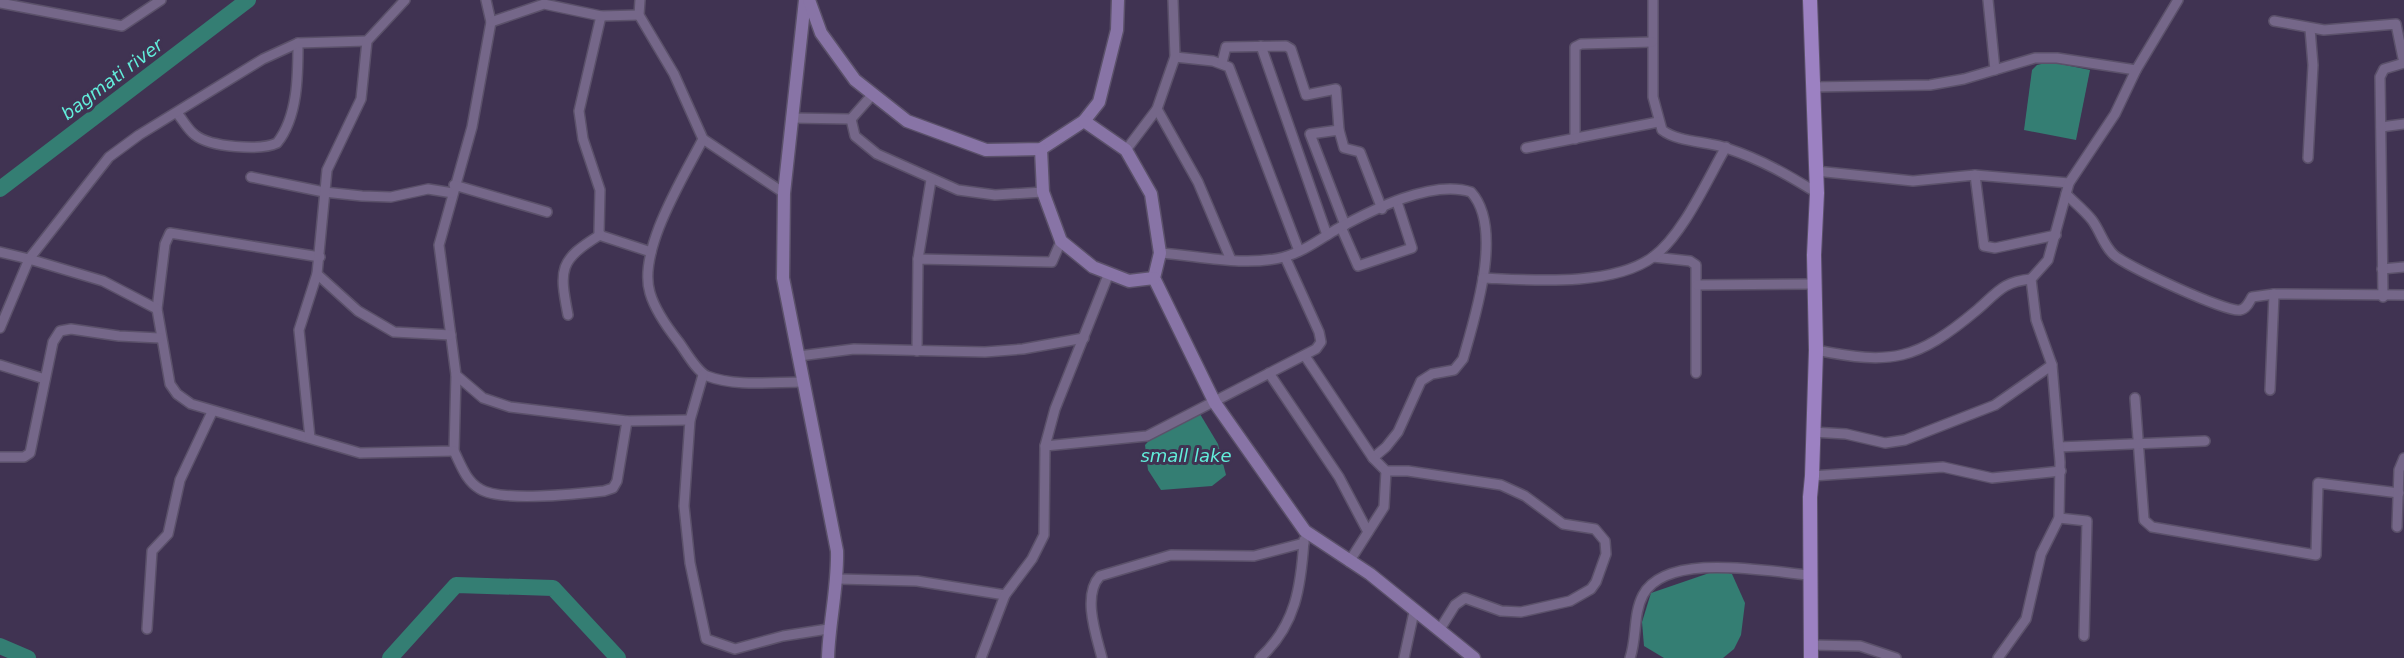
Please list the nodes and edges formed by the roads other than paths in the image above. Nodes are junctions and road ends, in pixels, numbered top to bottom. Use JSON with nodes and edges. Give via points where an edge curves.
{"nodes":[{"id":1,"x":161,"y":0,"type":"edge"},
{"id":2,"x":405,"y":0,"type":"edge"},
{"id":3,"x":486,"y":0,"type":"edge"},
{"id":4,"x":640,"y":0,"type":"edge"},
{"id":5,"x":807,"y":0,"type":"edge"},
{"id":6,"x":1118,"y":0,"type":"edge"},
{"id":7,"x":1173,"y":0,"type":"edge"},
{"id":8,"x":1653,"y":0,"type":"edge"},
{"id":9,"x":1810,"y":0,"type":"edge"},
{"id":10,"x":1988,"y":0,"type":"edge"},
{"id":11,"x":2178,"y":0,"type":"edge"},
{"id":12,"x":550,"y":2,"type":"edge"},
{"id":13,"x":0,"y":3,"type":"edge"},
{"id":14,"x":639,"y":15,"type":"junction"},
{"id":15,"x":601,"y":16,"type":"junction"},
{"id":16,"x":2274,"y":21,"type":"dead end"},
{"id":17,"x":490,"y":22,"type":"junction"},
{"id":18,"x":2310,"y":29,"type":"junction"},
{"id":19,"x":367,"y":41,"type":"junction"},
{"id":20,"x":1652,"y":42,"type":"junction"},
{"id":21,"x":298,"y":43,"type":"junction"},
{"id":22,"x":1261,"y":46,"type":"junction"},
{"id":23,"x":1175,"y":57,"type":"junction"},
{"id":24,"x":1222,"y":63,"type":"junction"},
{"id":25,"x":2404,"y":63,"type":"edge"},
{"id":26,"x":1995,"y":70,"type":"junction"},
{"id":27,"x":2136,"y":70,"type":"junction"},
{"id":28,"x":1812,"y":87,"type":"junction"},
{"id":29,"x":873,"y":94,"type":"junction"},
{"id":30,"x":1157,"y":109,"type":"junction"},
{"id":31,"x":177,"y":113,"type":"junction"},
{"id":32,"x":791,"y":118,"type":"junction"},
{"id":33,"x":851,"y":119,"type":"junction"},
{"id":34,"x":1084,"y":121,"type":"junction"},
{"id":35,"x":1658,"y":122,"type":"junction"},
{"id":36,"x":2404,"y":124,"type":"edge"},
{"id":37,"x":2381,"y":128,"type":"junction"},
{"id":38,"x":1339,"y":130,"type":"junction"},
{"id":39,"x":1575,"y":138,"type":"junction"},
{"id":40,"x":703,"y":139,"type":"junction"},
{"id":41,"x":1726,"y":147,"type":"junction"},
{"id":42,"x":1526,"y":148,"type":"dead end"},
{"id":43,"x":1041,"y":149,"type":"junction"},
{"id":44,"x":1126,"y":150,"type":"junction"},
{"id":45,"x":2308,"y":158,"type":"dead end"},
{"id":46,"x":1816,"y":171,"type":"junction"},
{"id":47,"x":1975,"y":175,"type":"junction"},
{"id":48,"x":251,"y":177,"type":"dead end"},
{"id":49,"x":931,"y":180,"type":"junction"},
{"id":50,"x":2069,"y":183,"type":"junction"},
{"id":51,"x":454,"y":189,"type":"junction"},
{"id":52,"x":324,"y":192,"type":"junction"},
{"id":53,"x":1042,"y":192,"type":"junction"},
{"id":54,"x":784,"y":193,"type":"junction"},
{"id":55,"x":1817,"y":193,"type":"junction"},
{"id":56,"x":2066,"y":194,"type":"junction"},
{"id":57,"x":1397,"y":202,"type":"junction"},
{"id":58,"x":1382,"y":209,"type":"junction"},
{"id":59,"x":547,"y":212,"type":"dead end"},
{"id":60,"x":1343,"y":226,"type":"junction"},
{"id":61,"x":600,"y":235,"type":"junction"},
{"id":62,"x":1327,"y":235,"type":"junction"},
{"id":63,"x":2056,"y":235,"type":"junction"},
{"id":64,"x":1061,"y":241,"type":"junction"},
{"id":65,"x":1299,"y":251,"type":"junction"},
{"id":66,"x":0,"y":252,"type":"edge"},
{"id":67,"x":651,"y":252,"type":"junction"},
{"id":68,"x":1160,"y":253,"type":"junction"},
{"id":69,"x":320,"y":257,"type":"junction"},
{"id":70,"x":1284,"y":257,"type":"junction"},
{"id":71,"x":1653,"y":257,"type":"junction"},
{"id":72,"x":29,"y":259,"type":"junction"},
{"id":73,"x":918,"y":259,"type":"junction"},
{"id":74,"x":1231,"y":260,"type":"junction"},
{"id":75,"x":2404,"y":267,"type":"edge"},
{"id":76,"x":2382,"y":268,"type":"junction"},
{"id":77,"x":1109,"y":273,"type":"junction"},
{"id":78,"x":317,"y":274,"type":"junction"},
{"id":79,"x":1154,"y":278,"type":"junction"},
{"id":80,"x":1483,"y":278,"type":"junction"},
{"id":81,"x":2031,"y":279,"type":"junction"},
{"id":82,"x":1816,"y":284,"type":"junction"},
{"id":83,"x":1697,"y":285,"type":"junction"},
{"id":84,"x":2274,"y":294,"type":"junction"},
{"id":85,"x":2404,"y":295,"type":"edge"},
{"id":86,"x":2384,"y":297,"type":"junction"},
{"id":87,"x":157,"y":309,"type":"junction"},
{"id":88,"x":568,"y":315,"type":"dead end"},
{"id":89,"x":0,"y":328,"type":"edge"},
{"id":90,"x":451,"y":335,"type":"junction"},
{"id":91,"x":160,"y":338,"type":"junction"},
{"id":92,"x":1083,"y":338,"type":"junction"},
{"id":93,"x":1816,"y":350,"type":"junction"},
{"id":94,"x":917,"y":351,"type":"junction"},
{"id":95,"x":799,"y":356,"type":"junction"},
{"id":96,"x":1305,"y":356,"type":"junction"},
{"id":97,"x":0,"y":365,"type":"edge"},
{"id":98,"x":2052,"y":365,"type":"junction"},
{"id":99,"x":1269,"y":373,"type":"junction"},
{"id":100,"x":1696,"y":373,"type":"dead end"},
{"id":101,"x":456,"y":375,"type":"junction"},
{"id":102,"x":703,"y":375,"type":"junction"},
{"id":103,"x":45,"y":379,"type":"junction"},
{"id":104,"x":802,"y":382,"type":"junction"},
{"id":105,"x":2270,"y":390,"type":"dead end"},
{"id":106,"x":2135,"y":398,"type":"dead end"},
{"id":107,"x":1215,"y":403,"type":"junction"},
{"id":108,"x":212,"y":412,"type":"junction"},
{"id":109,"x":690,"y":420,"type":"junction"},
{"id":110,"x":627,"y":421,"type":"junction"},
{"id":111,"x":1812,"y":432,"type":"junction"},
{"id":112,"x":310,"y":438,"type":"junction"},
{"id":113,"x":2205,"y":441,"type":"dead end"},
{"id":114,"x":2138,"y":444,"type":"junction"},
{"id":115,"x":1045,"y":446,"type":"junction"},
{"id":116,"x":2059,"y":447,"type":"junction"},
{"id":117,"x":454,"y":451,"type":"junction"},
{"id":118,"x":0,"y":457,"type":"edge"},
{"id":119,"x":1373,"y":458,"type":"junction"},
{"id":120,"x":2404,"y":458,"type":"edge"},
{"id":121,"x":1386,"y":471,"type":"junction"},
{"id":122,"x":2061,"y":471,"type":"junction"},
{"id":123,"x":1812,"y":476,"type":"junction"},
{"id":124,"x":2399,"y":493,"type":"junction"},
{"id":125,"x":2059,"y":518,"type":"junction"},
{"id":126,"x":2397,"y":527,"type":"dead end"},
{"id":127,"x":1368,"y":531,"type":"junction"},
{"id":128,"x":1304,"y":537,"type":"junction"},
{"id":129,"x":1349,"y":562,"type":"junction"},
{"id":130,"x":1810,"y":575,"type":"junction"},
{"id":131,"x":837,"y":579,"type":"junction"},
{"id":132,"x":1005,"y":595,"type":"junction"},
{"id":133,"x":1414,"y":612,"type":"junction"},
{"id":134,"x":1440,"y":628,"type":"junction"},
{"id":135,"x":147,"y":629,"type":"dead end"},
{"id":136,"x":828,"y":629,"type":"junction"},
{"id":137,"x":2084,"y":636,"type":"dead end"},
{"id":138,"x":1811,"y":652,"type":"edge"},
{"id":139,"x":828,"y":658,"type":"edge"},
{"id":140,"x":981,"y":658,"type":"edge"},
{"id":141,"x":1102,"y":658,"type":"edge"},
{"id":142,"x":1260,"y":658,"type":"edge"},
{"id":143,"x":1404,"y":658,"type":"edge"},
{"id":144,"x":1474,"y":658,"type":"edge"},
{"id":145,"x":1630,"y":658,"type":"edge"},
{"id":146,"x":1896,"y":658,"type":"edge"},
{"id":147,"x":1998,"y":658,"type":"edge"}],
"edges":[{"from":1,"to":13,"type":"street","via":[[122,26]]},
{"from":2,"to":19,"type":"street"},
{"from":3,"to":17,"type":"street"},
{"from":4,"to":14,"type":"street"},
{"from":5,"to":29,"type":"street","via":[[821,33],[855,80]]},
{"from":5,"to":32,"type":"street"},
{"from":6,"to":34,"type":"street","via":[[1117,30],[1099,102]]},
{"from":7,"to":23,"type":"street"},
{"from":8,"to":20,"type":"street"},
{"from":9,"to":28,"type":"main road"},
{"from":10,"to":26,"type":"street"},
{"from":11,"to":27,"type":"street"},
{"from":12,"to":15,"type":"street"},
{"from":12,"to":17,"type":"street"},
{"from":14,"to":15,"type":"street"},
{"from":14,"to":40,"type":"street","via":[[674,74]]},
{"from":15,"to":61,"type":"street","via":[[579,111],[583,139],[600,190]]},
{"from":16,"to":18,"type":"street"},
{"from":17,"to":51,"type":"street","via":[[472,127]]},
{"from":18,"to":25,"type":"street","via":[[2353,30],[2396,24]]},
{"from":18,"to":45,"type":"street","via":[[2313,64]]},
{"from":19,"to":21,"type":"street"},
{"from":19,"to":52,"type":"street","via":[[361,99],[330,160]]},
{"from":20,"to":35,"type":"street","via":[[1653,97]]},
{"from":20,"to":39,"type":"street","via":[[1575,47]]},
{"from":21,"to":31,"type":"street","via":[[263,59]]},
{"from":21,"to":31,"type":"street","via":[[298,80],[288,123],[277,143],[255,148],[205,140],[193,134]]},
{"from":22,"to":24,"type":"street","via":[[1226,47]]},
{"from":22,"to":38,"type":"street","via":[[1291,49],[1306,95],[1336,89]]},
{"from":22,"to":62,"type":"street"},
{"from":23,"to":24,"type":"street"},
{"from":23,"to":30,"type":"street"},
{"from":24,"to":65,"type":"street","via":[[1234,75]]},
{"from":25,"to":37,"type":"street","via":[[2381,73]]},
{"from":26,"to":27,"type":"street","via":[[2026,60],[2056,57]]},
{"from":26,"to":28,"type":"street","via":[[1930,85]]},
{"from":27,"to":50,"type":"street","via":[[2115,114]]},
{"from":28,"to":46,"type":"main road"},
{"from":29,"to":33,"type":"street"},
{"from":29,"to":43,"type":"street","via":[[908,121],[986,150]]},
{"from":30,"to":44,"type":"street"},
{"from":30,"to":74,"type":"street","via":[[1198,182]]},
{"from":31,"to":72,"type":"street","via":[[109,157]]},
{"from":32,"to":33,"type":"street"},
{"from":32,"to":54,"type":"street"},
{"from":33,"to":49,"type":"street","via":[[855,136],[878,154]]},
{"from":34,"to":43,"type":"street"},
{"from":34,"to":44,"type":"street"},
{"from":35,"to":39,"type":"street"},
{"from":35,"to":41,"type":"street","via":[[1671,136]]},
{"from":36,"to":37,"type":"street"},
{"from":37,"to":76,"type":"street"},
{"from":38,"to":58,"type":"street","via":[[1344,148],[1360,152]]},
{"from":38,"to":60,"type":"street","via":[[1310,134]]},
{"from":39,"to":42,"type":"street"},
{"from":40,"to":54,"type":"street"},
{"from":40,"to":67,"type":"street","via":[[672,198]]},
{"from":41,"to":55,"type":"street","via":[[1759,159]]},
{"from":41,"to":71,"type":"street","via":[[1676,232]]},
{"from":43,"to":53,"type":"street"},
{"from":44,"to":68,"type":"street","via":[[1151,194]]},
{"from":46,"to":47,"type":"street","via":[[1913,181]]},
{"from":46,"to":55,"type":"main road"},
{"from":47,"to":50,"type":"street"},
{"from":47,"to":63,"type":"street","via":[[1984,246],[1995,248]]},
{"from":48,"to":52,"type":"street"},
{"from":49,"to":53,"type":"street","via":[[958,190],[995,195]]},
{"from":49,"to":73,"type":"street"},
{"from":50,"to":56,"type":"street"},
{"from":51,"to":52,"type":"street","via":[[428,189],[391,197]]},
{"from":51,"to":59,"type":"street"},
{"from":51,"to":90,"type":"street","via":[[439,245]]},
{"from":52,"to":69,"type":"street"},
{"from":53,"to":64,"type":"street"},
{"from":54,"to":95,"type":"street","via":[[783,278]]},
{"from":55,"to":82,"type":"main road"},
{"from":56,"to":63,"type":"street"},
{"from":56,"to":84,"type":"street","via":[[2093,221],[2105,246],[2116,257],[2173,285],[2221,308],[2238,311],[2252,297]]},
{"from":57,"to":58,"type":"street"},
{"from":57,"to":60,"type":"street","via":[[1412,248],[1358,266]]},
{"from":57,"to":80,"type":"street","via":[[1447,187],[1471,192],[1486,224]]},
{"from":58,"to":60,"type":"street"},
{"from":60,"to":62,"type":"street"},
{"from":61,"to":67,"type":"street"},
{"from":61,"to":88,"type":"street","via":[[576,250],[564,268],[563,294]]},
{"from":62,"to":65,"type":"street"},
{"from":63,"to":81,"type":"street","via":[[2048,260]]},
{"from":64,"to":73,"type":"street","via":[[1052,262]]},
{"from":64,"to":77,"type":"street","via":[[1093,267]]},
{"from":65,"to":70,"type":"street"},
{"from":66,"to":72,"type":"street"},
{"from":67,"to":102,"type":"street","via":[[650,293]]},
{"from":68,"to":74,"type":"street"},
{"from":68,"to":79,"type":"street"},
{"from":69,"to":78,"type":"street"},
{"from":69,"to":87,"type":"street","via":[[170,233],[165,244]]},
{"from":70,"to":74,"type":"street"},
{"from":70,"to":96,"type":"street","via":[[1321,338],[1319,346]]},
{"from":71,"to":80,"type":"street","via":[[1624,270],[1579,279]]},
{"from":71,"to":83,"type":"street","via":[[1695,263]]},
{"from":72,"to":87,"type":"street","via":[[103,281]]},
{"from":72,"to":89,"type":"street"},
{"from":73,"to":94,"type":"street"},
{"from":75,"to":76,"type":"street"},
{"from":76,"to":86,"type":"street"},
{"from":77,"to":79,"type":"street","via":[[1129,281]]},
{"from":77,"to":92,"type":"street"},
{"from":78,"to":90,"type":"street","via":[[363,315],[394,332]]},
{"from":78,"to":112,"type":"street","via":[[299,330]]},
{"from":79,"to":107,"type":"street"},
{"from":80,"to":119,"type":"street","via":[[1463,360],[1454,370],[1421,381],[1398,432]]},
{"from":81,"to":93,"type":"street","via":[[2007,284],[1934,341],[1903,356],[1861,359]]},
{"from":81,"to":98,"type":"street","via":[[2037,321]]},
{"from":82,"to":83,"type":"street"},
{"from":82,"to":93,"type":"main road"},
{"from":83,"to":100,"type":"street"},
{"from":84,"to":86,"type":"street"},
{"from":84,"to":105,"type":"street"},
{"from":85,"to":86,"type":"street"},
{"from":87,"to":91,"type":"street"},
{"from":90,"to":101,"type":"street"},
{"from":91,"to":103,"type":"street","via":[[60,331],[53,342]]},
{"from":91,"to":108,"type":"street","via":[[170,384],[177,394]]},
{"from":92,"to":94,"type":"street","via":[[1023,349]]},
{"from":92,"to":115,"type":"street"},
{"from":93,"to":111,"type":"main road"},
{"from":94,"to":95,"type":"street","via":[[854,349]]},
{"from":95,"to":104,"type":"street"},
{"from":96,"to":99,"type":"street"},
{"from":96,"to":119,"type":"street"},
{"from":97,"to":103,"type":"street"},
{"from":98,"to":111,"type":"street","via":[[1995,405],[1905,440],[1885,443],[1846,434]]},
{"from":98,"to":116,"type":"street"},
{"from":99,"to":107,"type":"street"},
{"from":99,"to":127,"type":"street","via":[[1338,477]]},
{"from":101,"to":110,"type":"street","via":[[494,404]]},
{"from":101,"to":117,"type":"street"},
{"from":102,"to":104,"type":"street","via":[[728,382]]},
{"from":102,"to":109,"type":"street"},
{"from":103,"to":118,"type":"street","via":[[30,453],[24,457]]},
{"from":104,"to":131,"type":"street","via":[[837,551]]},
{"from":106,"to":114,"type":"street"},
{"from":107,"to":115,"type":"street","via":[[1140,438]]},
{"from":107,"to":128,"type":"street"},
{"from":108,"to":112,"type":"street"},
{"from":108,"to":135,"type":"street","via":[[180,480],[168,534],[152,551]]},
{"from":109,"to":110,"type":"street"},
{"from":109,"to":136,"type":"street","via":[[684,506],[690,563],[706,639],[735,649]]},
{"from":110,"to":117,"type":"street","via":[[617,481],[613,488],[604,491],[519,496],[482,491],[466,476]]},
{"from":111,"to":123,"type":"main road"},
{"from":112,"to":117,"type":"street","via":[[360,453]]},
{"from":113,"to":114,"type":"street"},
{"from":114,"to":116,"type":"street"},
{"from":114,"to":124,"type":"street","via":[[2144,520],[2152,527],[2316,555],[2318,483]]},
{"from":115,"to":132,"type":"street","via":[[1044,535],[1032,559]]},
{"from":116,"to":122,"type":"street"},
{"from":119,"to":121,"type":"street"},
{"from":120,"to":124,"type":"street","via":[[2400,462]]},
{"from":121,"to":127,"type":"street","via":[[1384,507]]},
{"from":121,"to":134,"type":"street","via":[[1501,485],[1525,496],[1563,524],[1595,529],[1605,541],[1606,554],[1596,582],[1570,601],[1521,612],[1501,611],[1465,598],[1455,605]]},
{"from":122,"to":123,"type":"street","via":[[1992,478],[1943,467]]},
{"from":122,"to":125,"type":"street"},
{"from":123,"to":130,"type":"main road"},
{"from":124,"to":126,"type":"street"},
{"from":125,"to":137,"type":"street","via":[[2087,520]]},
{"from":125,"to":147,"type":"street","via":[[2041,554],[2026,619]]},
{"from":127,"to":129,"type":"street"},
{"from":128,"to":129,"type":"street"},
{"from":128,"to":141,"type":"street","via":[[1254,556],[1171,555],[1100,576],[1091,594]]},
{"from":128,"to":142,"type":"street","via":[[1296,605],[1288,625]]},
{"from":129,"to":133,"type":"street","via":[[1370,574]]},
{"from":130,"to":138,"type":"main road"},
{"from":130,"to":145,"type":"street","via":[[1719,567],[1674,573],[1648,587],[1642,597]]},
{"from":131,"to":132,"type":"street","via":[[905,580]]},
{"from":131,"to":136,"type":"street"},
{"from":132,"to":140,"type":"street"},
{"from":133,"to":134,"type":"street"},
{"from":133,"to":143,"type":"street"},
{"from":134,"to":144,"type":"street"},
{"from":136,"to":139,"type":"street"},
{"from":138,"to":146,"type":"street","via":[[1860,646]]}]}
